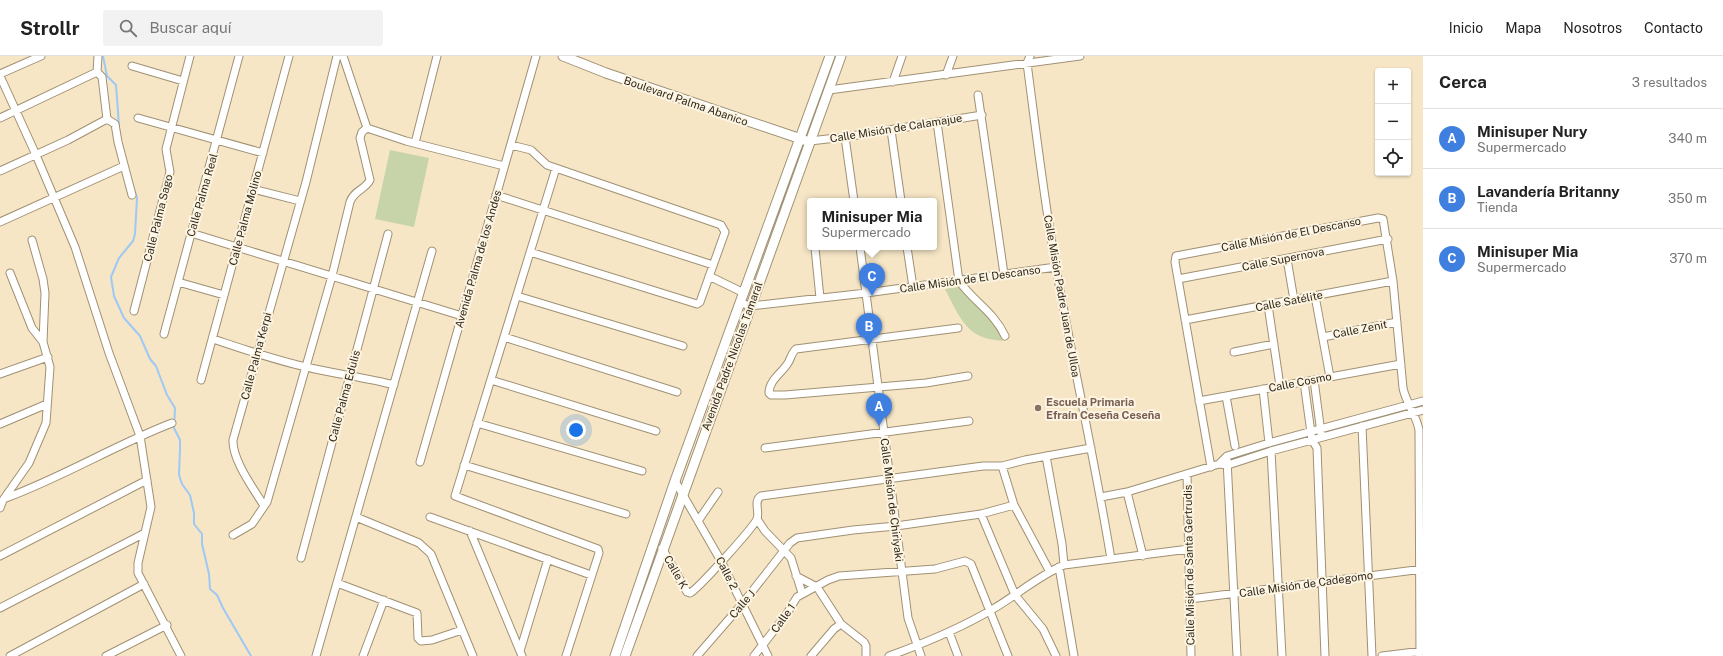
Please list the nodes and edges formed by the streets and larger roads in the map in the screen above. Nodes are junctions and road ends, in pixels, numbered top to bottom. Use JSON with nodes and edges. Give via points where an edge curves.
{"nodes":[{"id":1,"x":41,"y":56,"type":"edge"},
{"id":2,"x":98,"y":56,"type":"edge"},
{"id":3,"x":190,"y":56,"type":"edge"},
{"id":4,"x":239,"y":56,"type":"edge"},
{"id":5,"x":289,"y":56,"type":"edge"},
{"id":6,"x":338,"y":56,"type":"edge"},
{"id":7,"x":343,"y":56,"type":"edge"},
{"id":8,"x":438,"y":56,"type":"edge"},
{"id":9,"x":536,"y":56,"type":"edge"},
{"id":10,"x":563,"y":56,"type":"edge"},
{"id":11,"x":830,"y":56,"type":"edge"},
{"id":12,"x":841,"y":56,"type":"edge"},
{"id":13,"x":902,"y":56,"type":"edge"},
{"id":14,"x":953,"y":56,"type":"edge"},
{"id":15,"x":1080,"y":56,"type":"edge"},
{"id":16,"x":1028,"y":60,"type":"edge"},
{"id":17,"x":132,"y":66,"type":"dead end"},
{"id":18,"x":98,"y":72,"type":"junction"},
{"id":19,"x":946,"y":74,"type":"junction"},
{"id":20,"x":0,"y":75,"type":"edge"},
{"id":21,"x":183,"y":81,"type":"junction"},
{"id":22,"x":893,"y":82,"type":"junction"},
{"id":23,"x":829,"y":90,"type":"junction"},
{"id":24,"x":978,"y":95,"type":"dead end"},
{"id":25,"x":15,"y":111,"type":"junction"},
{"id":26,"x":982,"y":115,"type":"junction"},
{"id":27,"x":0,"y":118,"type":"edge"},
{"id":28,"x":138,"y":118,"type":"dead end"},
{"id":29,"x":107,"y":119,"type":"junction"},
{"id":30,"x":937,"y":122,"type":"junction"},
{"id":31,"x":172,"y":128,"type":"junction"},
{"id":32,"x":367,"y":128,"type":"junction"},
{"id":33,"x":891,"y":130,"type":"junction"},
{"id":34,"x":845,"y":137,"type":"junction"},
{"id":35,"x":800,"y":140,"type":"junction"},
{"id":36,"x":218,"y":141,"type":"junction"},
{"id":37,"x":810,"y":141,"type":"junction"},
{"id":38,"x":415,"y":143,"type":"junction"},
{"id":39,"x":511,"y":145,"type":"junction"},
{"id":40,"x":263,"y":153,"type":"junction"},
{"id":41,"x":36,"y":155,"type":"junction"},
{"id":42,"x":124,"y":166,"type":"junction"},
{"id":43,"x":504,"y":166,"type":"junction"},
{"id":44,"x":556,"y":168,"type":"junction"},
{"id":45,"x":0,"y":171,"type":"edge"},
{"id":46,"x":253,"y":189,"type":"junction"},
{"id":47,"x":132,"y":195,"type":"dead end"},
{"id":48,"x":496,"y":195,"type":"junction"},
{"id":49,"x":54,"y":197,"type":"junction"},
{"id":50,"x":854,"y":198,"type":"edge"},
{"id":51,"x":901,"y":198,"type":"edge"},
{"id":52,"x":300,"y":201,"type":"junction"},
{"id":53,"x":543,"y":211,"type":"junction"},
{"id":54,"x":0,"y":222,"type":"edge"},
{"id":55,"x":191,"y":233,"type":"junction"},
{"id":56,"x":388,"y":234,"type":"dead end"},
{"id":57,"x":1388,"y":239,"type":"junction"},
{"id":58,"x":32,"y":240,"type":"dead end"},
{"id":59,"x":237,"y":247,"type":"junction"},
{"id":60,"x":815,"y":250,"type":"edge"},
{"id":61,"x":860,"y":250,"type":"edge"},
{"id":62,"x":907,"y":250,"type":"edge"},
{"id":63,"x":432,"y":251,"type":"dead end"},
{"id":64,"x":530,"y":252,"type":"junction"},
{"id":65,"x":1287,"y":259,"type":"junction"},
{"id":66,"x":283,"y":261,"type":"junction"},
{"id":67,"x":713,"y":265,"type":"junction"},
{"id":68,"x":1056,"y":267,"type":"junction"},
{"id":69,"x":10,"y":273,"type":"dead end"},
{"id":70,"x":1004,"y":274,"type":"junction"},
{"id":71,"x":332,"y":276,"type":"junction"},
{"id":72,"x":709,"y":276,"type":"junction"},
{"id":73,"x":1178,"y":279,"type":"junction"},
{"id":74,"x":959,"y":281,"type":"junction"},
{"id":75,"x":178,"y":282,"type":"junction"},
{"id":76,"x":1393,"y":282,"type":"junction"},
{"id":77,"x":913,"y":287,"type":"junction"},
{"id":78,"x":372,"y":288,"type":"junction"},
{"id":79,"x":744,"y":294,"type":"junction"},
{"id":80,"x":866,"y":294,"type":"junction"},
{"id":81,"x":224,"y":295,"type":"junction"},
{"id":82,"x":517,"y":296,"type":"junction"},
{"id":83,"x":1315,"y":296,"type":"junction"},
{"id":84,"x":820,"y":298,"type":"junction"},
{"id":85,"x":1294,"y":300,"type":"junction"},
{"id":86,"x":417,"y":302,"type":"junction"},
{"id":87,"x":741,"y":303,"type":"junction"},
{"id":88,"x":1268,"y":305,"type":"junction"},
{"id":89,"x":750,"y":306,"type":"junction"},
{"id":90,"x":134,"y":311,"type":"dead end"},
{"id":91,"x":462,"y":316,"type":"junction"},
{"id":92,"x":1185,"y":320,"type":"junction"},
{"id":93,"x":1397,"y":322,"type":"junction"},
{"id":94,"x":958,"y":328,"type":"dead end"},
{"id":95,"x":164,"y":334,"type":"dead end"},
{"id":96,"x":1005,"y":336,"type":"dead end"},
{"id":97,"x":1323,"y":337,"type":"junction"},
{"id":98,"x":212,"y":338,"type":"junction"},
{"id":99,"x":504,"y":338,"type":"junction"},
{"id":100,"x":872,"y":340,"type":"junction"},
{"id":101,"x":43,"y":342,"type":"junction"},
{"id":102,"x":1274,"y":344,"type":"junction"},
{"id":103,"x":683,"y":346,"type":"dead end"},
{"id":104,"x":1234,"y":352,"type":"dead end"},
{"id":105,"x":258,"y":353,"type":"junction"},
{"id":106,"x":48,"y":357,"type":"junction"},
{"id":107,"x":1401,"y":364,"type":"junction"},
{"id":108,"x":305,"y":367,"type":"junction"},
{"id":109,"x":0,"y":374,"type":"edge"},
{"id":110,"x":351,"y":375,"type":"junction"},
{"id":111,"x":968,"y":376,"type":"dead end"},
{"id":112,"x":1330,"y":377,"type":"junction"},
{"id":113,"x":201,"y":380,"type":"dead end"},
{"id":114,"x":491,"y":380,"type":"junction"},
{"id":115,"x":1314,"y":380,"type":"junction"},
{"id":116,"x":1304,"y":382,"type":"junction"},
{"id":117,"x":394,"y":385,"type":"junction"},
{"id":118,"x":1280,"y":386,"type":"junction"},
{"id":119,"x":878,"y":387,"type":"junction"},
{"id":120,"x":1263,"y":389,"type":"junction"},
{"id":121,"x":677,"y":392,"type":"dead end"},
{"id":122,"x":1226,"y":396,"type":"junction"},
{"id":123,"x":1199,"y":401,"type":"junction"},
{"id":124,"x":1423,"y":401,"type":"edge"},
{"id":125,"x":47,"y":404,"type":"junction"},
{"id":126,"x":1408,"y":405,"type":"junction"},
{"id":127,"x":1423,"y":410,"type":"edge"},
{"id":128,"x":1414,"y":412,"type":"junction"},
{"id":129,"x":969,"y":421,"type":"dead end"},
{"id":130,"x":172,"y":423,"type":"dead end"},
{"id":131,"x":478,"y":423,"type":"junction"},
{"id":132,"x":0,"y":424,"type":"edge"},
{"id":133,"x":1362,"y":426,"type":"junction"},
{"id":134,"x":1320,"y":429,"type":"junction"},
{"id":135,"x":656,"y":431,"type":"dead end"},
{"id":136,"x":1311,"y":431,"type":"junction"},
{"id":137,"x":884,"y":432,"type":"junction"},
{"id":138,"x":140,"y":436,"type":"junction"},
{"id":139,"x":1322,"y":437,"type":"junction"},
{"id":140,"x":1312,"y":440,"type":"junction"},
{"id":141,"x":1269,"y":443,"type":"junction"},
{"id":142,"x":1235,"y":446,"type":"dead end"},
{"id":143,"x":765,"y":448,"type":"dead end"},
{"id":144,"x":1091,"y":448,"type":"junction"},
{"id":145,"x":1317,"y":448,"type":"junction"},
{"id":146,"x":1271,"y":451,"type":"junction"},
{"id":147,"x":1046,"y":456,"type":"junction"},
{"id":148,"x":1227,"y":456,"type":"junction"},
{"id":149,"x":420,"y":462,"type":"dead end"},
{"id":150,"x":1218,"y":464,"type":"junction"},
{"id":151,"x":464,"y":465,"type":"junction"},
{"id":152,"x":1228,"y":465,"type":"junction"},
{"id":153,"x":1002,"y":466,"type":"junction"},
{"id":154,"x":1211,"y":467,"type":"junction"},
{"id":155,"x":642,"y":471,"type":"dead end"},
{"id":156,"x":1187,"y":474,"type":"junction"},
{"id":157,"x":147,"y":480,"type":"junction"},
{"id":158,"x":890,"y":480,"type":"junction"},
{"id":159,"x":675,"y":482,"type":"junction"},
{"id":160,"x":682,"y":492,"type":"junction"},
{"id":161,"x":718,"y":492,"type":"dead end"},
{"id":162,"x":1127,"y":492,"type":"junction"},
{"id":163,"x":1101,"y":497,"type":"junction"},
{"id":164,"x":2,"y":498,"type":"edge"},
{"id":165,"x":1014,"y":505,"type":"junction"},
{"id":166,"x":264,"y":506,"type":"junction"},
{"id":167,"x":0,"y":508,"type":"edge"},
{"id":168,"x":626,"y":514,"type":"dead end"},
{"id":169,"x":981,"y":514,"type":"junction"},
{"id":170,"x":356,"y":517,"type":"junction"},
{"id":171,"x":430,"y":517,"type":"dead end"},
{"id":172,"x":757,"y":519,"type":"junction"},
{"id":173,"x":698,"y":521,"type":"junction"},
{"id":174,"x":896,"y":526,"type":"junction"},
{"id":175,"x":470,"y":531,"type":"junction"},
{"id":176,"x":144,"y":534,"type":"junction"},
{"id":177,"x":233,"y":535,"type":"dead end"},
{"id":178,"x":662,"y":548,"type":"junction"},
{"id":179,"x":1189,"y":549,"type":"junction"},
{"id":180,"x":785,"y":550,"type":"junction"},
{"id":181,"x":0,"y":556,"type":"edge"},
{"id":182,"x":1143,"y":556,"type":"junction"},
{"id":183,"x":301,"y":558,"type":"dead end"},
{"id":184,"x":548,"y":559,"type":"junction"},
{"id":185,"x":1110,"y":559,"type":"junction"},
{"id":186,"x":721,"y":562,"type":"junction"},
{"id":187,"x":1061,"y":566,"type":"junction"},
{"id":188,"x":1421,"y":570,"type":"edge"},
{"id":189,"x":1050,"y":572,"type":"junction"},
{"id":190,"x":901,"y":573,"type":"junction"},
{"id":191,"x":591,"y":575,"type":"junction"},
{"id":192,"x":796,"y":576,"type":"junction"},
{"id":193,"x":1370,"y":576,"type":"junction"},
{"id":194,"x":1322,"y":582,"type":"junction"},
{"id":195,"x":337,"y":583,"type":"junction"},
{"id":196,"x":144,"y":584,"type":"junction"},
{"id":197,"x":817,"y":587,"type":"junction"},
{"id":198,"x":1279,"y":588,"type":"junction"},
{"id":199,"x":802,"y":593,"type":"junction"},
{"id":200,"x":1235,"y":594,"type":"junction"},
{"id":201,"x":1015,"y":595,"type":"junction"},
{"id":202,"x":1190,"y":599,"type":"junction"},
{"id":203,"x":384,"y":600,"type":"junction"},
{"id":204,"x":743,"y":603,"type":"junction"},
{"id":205,"x":0,"y":608,"type":"edge"},
{"id":206,"x":989,"y":612,"type":"junction"},
{"id":207,"x":841,"y":624,"type":"junction"},
{"id":208,"x":166,"y":625,"type":"junction"},
{"id":209,"x":462,"y":630,"type":"junction"},
{"id":210,"x":949,"y":632,"type":"junction"},
{"id":211,"x":763,"y":646,"type":"junction"},
{"id":212,"x":916,"y":646,"type":"junction"},
{"id":213,"x":521,"y":653,"type":"edge"},
{"id":214,"x":1421,"y":653,"type":"edge"},
{"id":215,"x":10,"y":656,"type":"edge"},
{"id":216,"x":106,"y":656,"type":"edge"},
{"id":217,"x":181,"y":656,"type":"edge"},
{"id":218,"x":316,"y":656,"type":"edge"},
{"id":219,"x":363,"y":656,"type":"edge"},
{"id":220,"x":472,"y":656,"type":"edge"},
{"id":221,"x":566,"y":656,"type":"edge"},
{"id":222,"x":614,"y":656,"type":"edge"},
{"id":223,"x":625,"y":656,"type":"edge"},
{"id":224,"x":697,"y":656,"type":"edge"},
{"id":225,"x":754,"y":656,"type":"edge"},
{"id":226,"x":768,"y":656,"type":"edge"},
{"id":227,"x":811,"y":656,"type":"edge"},
{"id":228,"x":866,"y":656,"type":"edge"},
{"id":229,"x":889,"y":656,"type":"edge"},
{"id":230,"x":921,"y":656,"type":"edge"},
{"id":231,"x":958,"y":656,"type":"edge"},
{"id":232,"x":1008,"y":656,"type":"edge"},
{"id":233,"x":1056,"y":656,"type":"edge"},
{"id":234,"x":1074,"y":656,"type":"edge"},
{"id":235,"x":1191,"y":656,"type":"edge"},
{"id":236,"x":1237,"y":656,"type":"edge"},
{"id":237,"x":1282,"y":656,"type":"edge"},
{"id":238,"x":1325,"y":656,"type":"edge"},
{"id":239,"x":1372,"y":656,"type":"edge"},
{"id":240,"x":1382,"y":656,"type":"edge"}],
"edges":[{"from":1,"to":20,"type":"street"},
{"from":2,"to":18,"type":"street"},
{"from":3,"to":21,"type":"street","name":"Calle Palma Sago"},
{"from":4,"to":36,"type":"street","name":"Calle Palma Real"},
{"from":5,"to":40,"type":"street","name":"Calle Palma Molino"},
{"from":6,"to":52,"type":"street","name":"Calle Palma Kerpi"},
{"from":7,"to":32,"type":"street"},
{"from":8,"to":38,"type":"street"},
{"from":9,"to":39,"type":"street","name":"Avenida Palma de los Andes"},
{"from":10,"to":35,"type":"street","name":"Boulevard Palma Abanico"},
{"from":11,"to":35,"type":"street","name":"Avenida Padre Nicolas Tamaral"},
{"from":12,"to":23,"type":"street","name":"Avenida Padre Nicolas Tamaral"},
{"from":13,"to":22,"type":"street"},
{"from":14,"to":19,"type":"street"},
{"from":15,"to":16,"type":"street"},
{"from":16,"to":19,"type":"street"},
{"from":16,"to":68,"type":"street","name":"Calle Misión Padre Juan de Ulloa","via":[[1040,165]]},
{"from":17,"to":21,"type":"street"},
{"from":18,"to":25,"type":"street"},
{"from":18,"to":29,"type":"street","via":[[102,77]]},
{"from":19,"to":22,"type":"street"},
{"from":20,"to":25,"type":"street"},
{"from":21,"to":31,"type":"street","name":"Calle Palma Sago"},
{"from":22,"to":23,"type":"street"},
{"from":23,"to":37,"type":"street","name":"Avenida Padre Nicolas Tamaral"},
{"from":24,"to":26,"type":"street"},
{"from":25,"to":27,"type":"street"},
{"from":25,"to":41,"type":"street"},
{"from":26,"to":30,"type":"street","name":"Calle Misión de Calamajue"},
{"from":26,"to":70,"type":"street"},
{"from":28,"to":31,"type":"street"},
{"from":29,"to":41,"type":"street"},
{"from":29,"to":42,"type":"street","via":[[115,124]]},
{"from":30,"to":33,"type":"street","name":"Calle Misión de Calamajue"},
{"from":30,"to":74,"type":"street"},
{"from":31,"to":36,"type":"street"},
{"from":31,"to":90,"type":"street","name":"Calle Palma Sago","via":[[166,152],[170,172]]},
{"from":32,"to":38,"type":"street"},
{"from":32,"to":71,"type":"street","via":[[360,138],[370,180],[368,185],[356,191],[352,197]]},
{"from":33,"to":34,"type":"street","name":"Calle Misión de Calamajue"},
{"from":33,"to":51,"type":"street"},
{"from":34,"to":37,"type":"street","name":"Calle Misión de Calamajue"},
{"from":34,"to":50,"type":"street"},
{"from":35,"to":37,"type":"street","name":"Boulevard Palma Abanico"},
{"from":35,"to":79,"type":"street","name":"Avenida Padre Nicolas Tamaral"},
{"from":36,"to":40,"type":"street"},
{"from":36,"to":55,"type":"street","name":"Calle Palma Real"},
{"from":37,"to":89,"type":"street","name":"Avenida Padre Nicolas Tamaral"},
{"from":38,"to":43,"type":"street"},
{"from":39,"to":43,"type":"street","name":"Avenida Palma de los Andes"},
{"from":39,"to":44,"type":"street","via":[[531,150],[547,165]]},
{"from":40,"to":46,"type":"street","name":"Calle Palma Molino"},
{"from":41,"to":45,"type":"street"},
{"from":41,"to":49,"type":"street"},
{"from":42,"to":47,"type":"street"},
{"from":42,"to":49,"type":"street"},
{"from":43,"to":48,"type":"street","name":"Avenida Palma de los Andes"},
{"from":44,"to":53,"type":"street"},
{"from":44,"to":67,"type":"street","via":[[721,225],[725,232]]},
{"from":46,"to":52,"type":"street"},
{"from":46,"to":59,"type":"street","name":"Calle Palma Molino"},
{"from":48,"to":53,"type":"street"},
{"from":48,"to":91,"type":"street","name":"Avenida Palma de los Andes"},
{"from":49,"to":54,"type":"street"},
{"from":49,"to":138,"type":"street","via":[[75,247],[109,353]]},
{"from":52,"to":66,"type":"street","name":"Calle Palma Kerpi"},
{"from":53,"to":64,"type":"street"},
{"from":53,"to":67,"type":"street"},
{"from":55,"to":59,"type":"street"},
{"from":55,"to":75,"type":"street","name":"Calle Palma Real"},
{"from":56,"to":78,"type":"street","name":"Calle Palma Edulis"},
{"from":57,"to":65,"type":"street","name":"Calle Supernova"},
{"from":57,"to":73,"type":"street","name":"Calle Misión de El Descanso","via":[[1384,219],[1378,218],[1176,256]]},
{"from":57,"to":76,"type":"street"},
{"from":58,"to":101,"type":"street","via":[[45,293]]},
{"from":59,"to":66,"type":"street"},
{"from":59,"to":81,"type":"street","name":"Calle Palma Molino"},
{"from":60,"to":84,"type":"street"},
{"from":61,"to":80,"type":"street","name":"Calle Misión de Chiriyaki"},
{"from":62,"to":77,"type":"street"},
{"from":63,"to":86,"type":"street"},
{"from":64,"to":72,"type":"street","via":[[694,304],[700,302]]},
{"from":64,"to":82,"type":"street"},
{"from":65,"to":73,"type":"street","name":"Calle Supernova"},
{"from":65,"to":85,"type":"street"},
{"from":66,"to":71,"type":"street"},
{"from":66,"to":105,"type":"street","name":"Calle Palma Kerpi"},
{"from":67,"to":72,"type":"street"},
{"from":68,"to":70,"type":"street","name":"Calle Misión de El Descanso"},
{"from":68,"to":144,"type":"street","name":"Calle Misión Padre Juan de Ulloa"},
{"from":69,"to":101,"type":"street","via":[[32,328]]},
{"from":70,"to":74,"type":"street","name":"Calle Misión de El Descanso"},
{"from":71,"to":78,"type":"street"},
{"from":71,"to":108,"type":"street"},
{"from":72,"to":79,"type":"street"},
{"from":73,"to":92,"type":"street"},
{"from":74,"to":77,"type":"street","name":"Calle Misión de El Descanso"},
{"from":74,"to":96,"type":"street","via":[[995,318]]},
{"from":75,"to":81,"type":"street"},
{"from":75,"to":95,"type":"street","name":"Calle Palma Real"},
{"from":76,"to":83,"type":"street","name":"Calle Satélite"},
{"from":76,"to":93,"type":"street"},
{"from":77,"to":80,"type":"street","name":"Calle Misión de El Descanso"},
{"from":78,"to":86,"type":"street"},
{"from":78,"to":110,"type":"street","name":"Calle Palma Edulis"},
{"from":79,"to":87,"type":"street","name":"Avenida Padre Nicolas Tamaral"},
{"from":80,"to":84,"type":"street","name":"Calle Misión de El Descanso"},
{"from":80,"to":100,"type":"street","name":"Calle Misión de Chiriyaki"},
{"from":81,"to":98,"type":"street","name":"Calle Palma Molino"},
{"from":82,"to":99,"type":"street"},
{"from":82,"to":103,"type":"street"},
{"from":83,"to":85,"type":"street","name":"Calle Satélite"},
{"from":83,"to":97,"type":"street"},
{"from":84,"to":89,"type":"street","name":"Calle Misión de El Descanso"},
{"from":85,"to":88,"type":"street","name":"Calle Satélite"},
{"from":86,"to":91,"type":"street"},
{"from":86,"to":117,"type":"street"},
{"from":87,"to":89,"type":"street","name":"Calle Misión de El Descanso"},
{"from":87,"to":159,"type":"street","name":"Avenida Padre Nicolas Tamaral"},
{"from":88,"to":92,"type":"street","name":"Calle Satélite"},
{"from":88,"to":102,"type":"street"},
{"from":89,"to":160,"type":"street","name":"Avenida Padre Nicolas Tamaral"},
{"from":91,"to":149,"type":"street","name":"Avenida Palma de los Andes"},
{"from":92,"to":123,"type":"street"},
{"from":93,"to":97,"type":"street","name":"Calle Zenit"},
{"from":93,"to":107,"type":"street"},
{"from":94,"to":100,"type":"street"},
{"from":97,"to":112,"type":"street"},
{"from":98,"to":105,"type":"street"},
{"from":98,"to":113,"type":"street","name":"Calle Palma Molino"},
{"from":99,"to":114,"type":"street"},
{"from":99,"to":121,"type":"street"},
{"from":100,"to":119,"type":"street","name":"Calle Misión de Chiriyaki"},
{"from":100,"to":119,"type":"street","via":[[796,349],[769,389],[769,393],[785,395]]},
{"from":101,"to":106,"type":"street"},
{"from":102,"to":104,"type":"street"},
{"from":102,"to":118,"type":"street"},
{"from":105,"to":108,"type":"street"},
{"from":105,"to":166,"type":"street","name":"Calle Palma Kerpi","via":[[233,445],[246,477]]},
{"from":106,"to":109,"type":"street"},
{"from":106,"to":125,"type":"street","via":[[50,367]]},
{"from":107,"to":112,"type":"street","name":"Calle Cosmo"},
{"from":107,"to":126,"type":"street","via":[[1403,388]]},
{"from":108,"to":110,"type":"street"},
{"from":108,"to":166,"type":"street"},
{"from":110,"to":117,"type":"street"},
{"from":110,"to":183,"type":"street","name":"Calle Palma Edulis"},
{"from":111,"to":119,"type":"street"},
{"from":112,"to":115,"type":"street","name":"Calle Cosmo"},
{"from":114,"to":131,"type":"street"},
{"from":114,"to":135,"type":"street"},
{"from":115,"to":116,"type":"street","name":"Calle Cosmo"},
{"from":115,"to":134,"type":"street"},
{"from":116,"to":118,"type":"street","name":"Calle Cosmo"},
{"from":116,"to":136,"type":"street"},
{"from":117,"to":170,"type":"street"},
{"from":118,"to":120,"type":"street","name":"Calle Cosmo"},
{"from":119,"to":137,"type":"street","name":"Calle Misión de Chiriyaki"},
{"from":120,"to":122,"type":"street","name":"Calle Cosmo"},
{"from":120,"to":141,"type":"street"},
{"from":122,"to":123,"type":"street","name":"Calle Cosmo"},
{"from":122,"to":142,"type":"street"},
{"from":123,"to":154,"type":"street"},
{"from":124,"to":126,"type":"street"},
{"from":125,"to":132,"type":"street"},
{"from":125,"to":164,"type":"street","via":[[46,423],[29,463]]},
{"from":126,"to":128,"type":"street"},
{"from":126,"to":134,"type":"street"},
{"from":127,"to":128,"type":"street"},
{"from":128,"to":133,"type":"street"},
{"from":128,"to":188,"type":"street","via":[[1419,430]]},
{"from":129,"to":137,"type":"street"},
{"from":130,"to":138,"type":"street"},
{"from":131,"to":151,"type":"street"},
{"from":131,"to":155,"type":"street"},
{"from":133,"to":139,"type":"street"},
{"from":133,"to":193,"type":"street"},
{"from":134,"to":136,"type":"street"},
{"from":134,"to":139,"type":"street"},
{"from":136,"to":140,"type":"street"},
{"from":136,"to":141,"type":"street"},
{"from":137,"to":143,"type":"street"},
{"from":137,"to":158,"type":"street","name":"Calle Misión de Chiriyaki"},
{"from":138,"to":157,"type":"street"},
{"from":138,"to":164,"type":"street","via":[[76,467]]},
{"from":139,"to":140,"type":"street"},
{"from":139,"to":145,"type":"street"},
{"from":140,"to":145,"type":"street"},
{"from":140,"to":146,"type":"street"},
{"from":141,"to":148,"type":"street"},
{"from":144,"to":147,"type":"street"},
{"from":144,"to":163,"type":"street","name":"Calle Misión Padre Juan de Ulloa"},
{"from":145,"to":194,"type":"street"},
{"from":146,"to":152,"type":"street"},
{"from":146,"to":198,"type":"street"},
{"from":147,"to":153,"type":"street"},
{"from":147,"to":187,"type":"street","via":[[1062,544]]},
{"from":148,"to":150,"type":"street"},
{"from":148,"to":152,"type":"street"},
{"from":150,"to":152,"type":"street"},
{"from":150,"to":154,"type":"street"},
{"from":151,"to":168,"type":"street"},
{"from":151,"to":191,"type":"street","via":[[455,496],[598,550]]},
{"from":152,"to":200,"type":"street"},
{"from":153,"to":158,"type":"street","via":[[983,466]]},
{"from":153,"to":165,"type":"street"},
{"from":154,"to":156,"type":"street"},
{"from":156,"to":162,"type":"street"},
{"from":156,"to":179,"type":"street","name":"Calle Misión de Santa Gertrudis"},
{"from":157,"to":176,"type":"street","via":[[150,507]]},
{"from":157,"to":181,"type":"street"},
{"from":158,"to":172,"type":"street","via":[[761,496],[758,498]]},
{"from":158,"to":174,"type":"street","name":"Calle Misión de Chiriyaki"},
{"from":159,"to":160,"type":"street","name":"Calle 2"},
{"from":159,"to":222,"type":"street","name":"Avenida Padre Nicolas Tamaral"},
{"from":160,"to":173,"type":"street","name":"Calle 2"},
{"from":160,"to":178,"type":"street","name":"Avenida Padre Nicolas Tamaral"},
{"from":161,"to":173,"type":"street"},
{"from":162,"to":163,"type":"street"},
{"from":162,"to":182,"type":"street"},
{"from":163,"to":185,"type":"street","name":"Calle Misión Padre Juan de Ulloa"},
{"from":164,"to":167,"type":"street"},
{"from":165,"to":169,"type":"street","name":"Calle J"},
{"from":165,"to":189,"type":"street"},
{"from":166,"to":177,"type":"street","via":[[252,524]]},
{"from":169,"to":174,"type":"street","name":"Calle J"},
{"from":169,"to":201,"type":"street"},
{"from":170,"to":195,"type":"street"},
{"from":170,"to":209,"type":"street","via":[[419,543],[431,554]]},
{"from":171,"to":175,"type":"street"},
{"from":172,"to":180,"type":"street","via":[[765,531]]},
{"from":172,"to":186,"type":"street","name":"Calle K"},
{"from":173,"to":186,"type":"street","name":"Calle 2"},
{"from":174,"to":180,"type":"street","name":"Calle J","via":[[806,535],[790,543]]},
{"from":174,"to":190,"type":"street","name":"Calle Misión de Chiriyaki"},
{"from":175,"to":184,"type":"street"},
{"from":175,"to":213,"type":"street"},
{"from":176,"to":196,"type":"street","via":[[137,568]]},
{"from":176,"to":205,"type":"street"},
{"from":178,"to":186,"type":"street","name":"Calle K","via":[[690,593]]},
{"from":178,"to":223,"type":"street","name":"Avenida Padre Nicolas Tamaral"},
{"from":179,"to":182,"type":"street"},
{"from":179,"to":202,"type":"street","name":"Calle Misión de Santa Gertrudis"},
{"from":180,"to":192,"type":"street","via":[[791,558]]},
{"from":180,"to":204,"type":"street","name":"Calle J"},
{"from":182,"to":185,"type":"street"},
{"from":184,"to":191,"type":"street"},
{"from":184,"to":213,"type":"street"},
{"from":185,"to":187,"type":"street"},
{"from":186,"to":204,"type":"street","name":"Calle 2"},
{"from":187,"to":189,"type":"street"},
{"from":187,"to":234,"type":"street"},
{"from":188,"to":193,"type":"street","name":"Calle Misión de Cadegomo"},
{"from":188,"to":214,"type":"street"},
{"from":189,"to":201,"type":"street"},
{"from":190,"to":197,"type":"street","name":"Calle 1","via":[[839,576]]},
{"from":190,"to":206,"type":"street","name":"Calle 1","via":[[935,569],[968,561]]},
{"from":190,"to":212,"type":"street","name":"Calle Misión de Chiriyaki","via":[[908,618]]},
{"from":191,"to":221,"type":"street"},
{"from":192,"to":197,"type":"street"},
{"from":192,"to":199,"type":"street"},
{"from":193,"to":194,"type":"street","name":"Calle Misión de Cadegomo"},
{"from":193,"to":239,"type":"street"},
{"from":194,"to":198,"type":"street","name":"Calle Misión de Cadegomo"},
{"from":194,"to":238,"type":"street"},
{"from":195,"to":203,"type":"street"},
{"from":195,"to":218,"type":"street"},
{"from":196,"to":208,"type":"street"},
{"from":196,"to":215,"type":"street"},
{"from":197,"to":199,"type":"street","name":"Calle 1"},
{"from":197,"to":207,"type":"street"},
{"from":198,"to":200,"type":"street","name":"Calle Misión de Cadegomo"},
{"from":198,"to":237,"type":"street"},
{"from":199,"to":211,"type":"street","name":"Calle 1"},
{"from":200,"to":202,"type":"street","name":"Calle Misión de Cadegomo"},
{"from":200,"to":236,"type":"street"},
{"from":201,"to":206,"type":"street"},
{"from":201,"to":233,"type":"street","via":[[1043,629]]},
{"from":202,"to":235,"type":"street","name":"Calle Misión de Santa Gertrudis"},
{"from":203,"to":209,"type":"street","via":[[417,613],[418,638],[421,641]]},
{"from":203,"to":219,"type":"street"},
{"from":204,"to":211,"type":"street","name":"Calle 2"},
{"from":204,"to":224,"type":"street","name":"Calle J"},
{"from":206,"to":210,"type":"street"},
{"from":206,"to":232,"type":"street"},
{"from":207,"to":227,"type":"street"},
{"from":207,"to":228,"type":"street","via":[[864,642]]},
{"from":208,"to":216,"type":"street"},
{"from":208,"to":217,"type":"street"},
{"from":209,"to":220,"type":"street"},
{"from":210,"to":212,"type":"street"},
{"from":210,"to":231,"type":"street"},
{"from":211,"to":225,"type":"street","name":"Calle 1"},
{"from":211,"to":226,"type":"street","name":"Calle 2"},
{"from":212,"to":229,"type":"street"},
{"from":212,"to":230,"type":"street","name":"Calle Misión de Chiriyaki"},
{"from":214,"to":240,"type":"street"}]}
